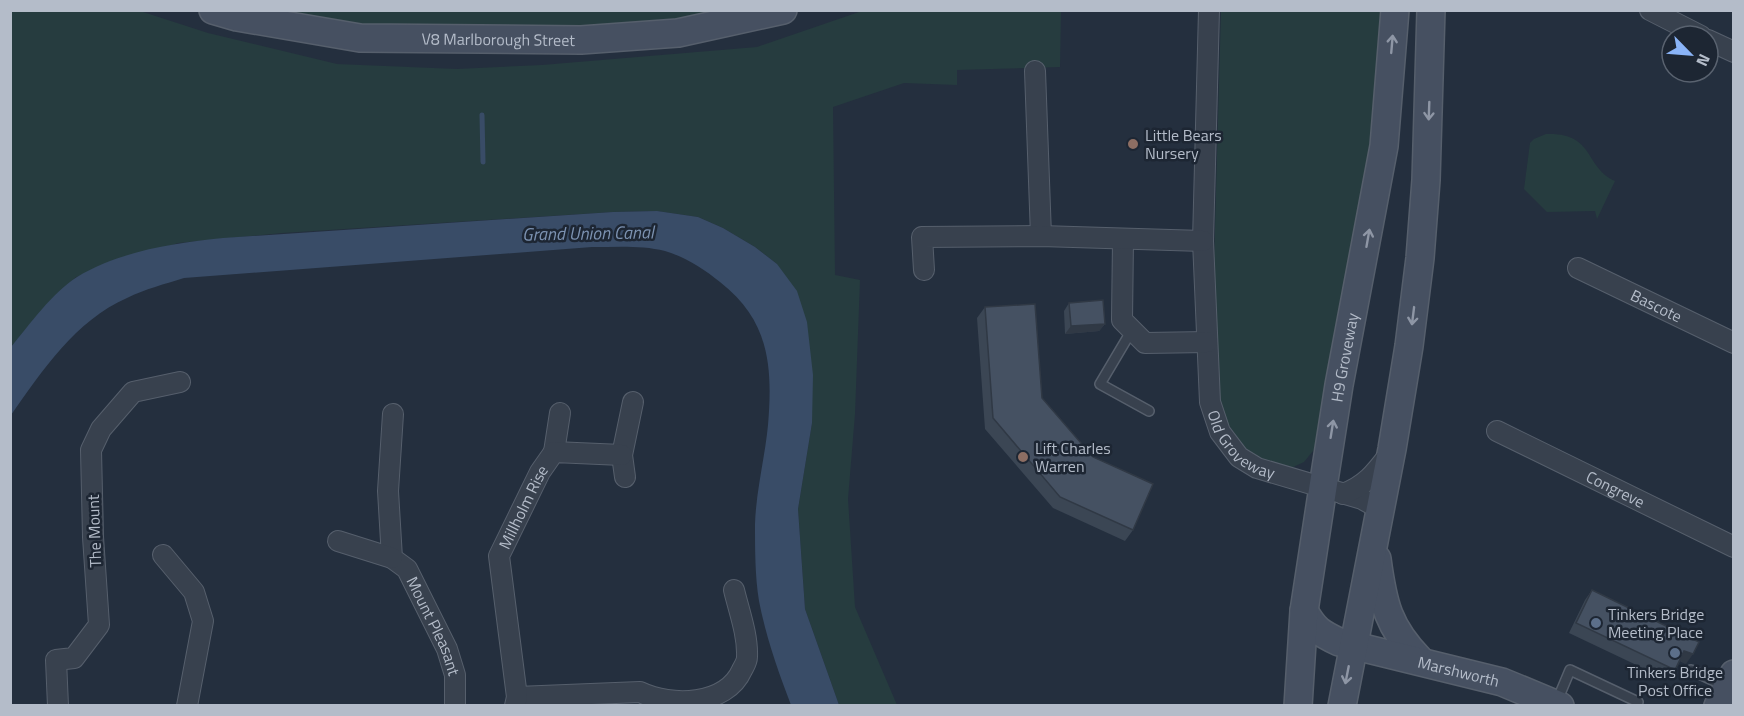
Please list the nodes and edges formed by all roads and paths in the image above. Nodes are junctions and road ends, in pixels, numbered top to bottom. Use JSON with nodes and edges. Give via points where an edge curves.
{"nodes":[{"id":1,"x":213,"y":10,"type":"edge"},
{"id":2,"x":783,"y":10,"type":"edge"},
{"id":3,"x":1209,"y":10,"type":"edge"},
{"id":4,"x":1395,"y":10,"type":"edge"},
{"id":5,"x":1431,"y":10,"type":"edge"},
{"id":6,"x":1650,"y":10,"type":"edge"},
{"id":7,"x":1677,"y":24,"type":"edge"},
{"id":8,"x":1720,"y":45,"type":"edge"},
{"id":9,"x":1734,"y":52,"type":"edge"},
{"id":10,"x":1035,"y":71,"type":"dead end"},
{"id":11,"x":1041,"y":236,"type":"junction"},
{"id":12,"x":1123,"y":240,"type":"junction"},
{"id":13,"x":1203,"y":241,"type":"junction"},
{"id":14,"x":1578,"y":268,"type":"dead end"},
{"id":15,"x":924,"y":270,"type":"dead end"},
{"id":16,"x":1132,"y":330,"type":"junction"},
{"id":17,"x":1207,"y":342,"type":"junction"},
{"id":18,"x":1734,"y":344,"type":"edge"},
{"id":19,"x":180,"y":382,"type":"dead end"},
{"id":20,"x":633,"y":402,"type":"dead end"},
{"id":21,"x":1149,"y":411,"type":"dead end"},
{"id":22,"x":560,"y":413,"type":"dead end"},
{"id":23,"x":393,"y":414,"type":"dead end"},
{"id":24,"x":1497,"y":431,"type":"dead end"},
{"id":25,"x":1392,"y":449,"type":"junction"},
{"id":26,"x":554,"y":452,"type":"junction"},
{"id":27,"x":622,"y":455,"type":"junction"},
{"id":28,"x":625,"y":477,"type":"dead end"},
{"id":29,"x":1333,"y":490,"type":"junction"},
{"id":30,"x":1378,"y":524,"type":"junction"},
{"id":31,"x":338,"y":541,"type":"dead end"},
{"id":32,"x":1734,"y":547,"type":"edge"},
{"id":33,"x":164,"y":555,"type":"dead end"},
{"id":34,"x":392,"y":558,"type":"junction"},
{"id":35,"x":734,"y":590,"type":"dead end"},
{"id":36,"x":1372,"y":596,"type":"junction"},
{"id":37,"x":1305,"y":605,"type":"junction"},
{"id":38,"x":1346,"y":644,"type":"junction"},
{"id":39,"x":1420,"y":660,"type":"junction"},
{"id":40,"x":1691,"y":670,"type":"dead end"},
{"id":41,"x":1726,"y":689,"type":"edge"},
{"id":42,"x":1298,"y":695,"type":"edge"},
{"id":43,"x":516,"y":701,"type":"edge"},
{"id":44,"x":1558,"y":704,"type":"edge"},
{"id":45,"x":58,"y":705,"type":"edge"},
{"id":46,"x":187,"y":705,"type":"edge"},
{"id":47,"x":455,"y":705,"type":"edge"},
{"id":48,"x":1342,"y":705,"type":"edge"},
{"id":49,"x":1636,"y":705,"type":"edge"}],
"edges":[{"from":1,"to":2,"type":"street","name":"V8 Marlborough Street","via":[[360,38],[581,40],[678,33]]},
{"from":3,"to":13,"type":"street","name":"Old Groveway"},
{"from":29,"to":4,"type":"street","name":"H9 Groveway","one_way":true,"via":[[1384,146]]},
{"from":5,"to":25,"type":"street","one_way":true,"via":[[1428,146],[1420,258]]},
{"from":6,"to":7,"type":"street"},
{"from":8,"to":9,"type":"street"},
{"from":10,"to":11,"type":"street"},
{"from":11,"to":12,"type":"street"},
{"from":11,"to":15,"type":"street","via":[[922,237]]},
{"from":12,"to":13,"type":"street"},
{"from":12,"to":16,"type":"street","via":[[1122,320]]},
{"from":13,"to":17,"type":"street","name":"Old Groveway"},
{"from":14,"to":18,"type":"street","name":"Bascote"},
{"from":16,"to":17,"type":"street","via":[[1145,343]]},
{"from":16,"to":21,"type":"lane","via":[[1100,384]]},
{"from":17,"to":29,"type":"street","name":"Old Groveway","via":[[1210,402],[1220,432],[1239,457],[1257,468]]},
{"from":19,"to":45,"type":"street","name":"The Mount","via":[[133,392],[101,429],[91,450],[99,625],[74,658],[56,660]]},
{"from":20,"to":27,"type":"street"},
{"from":22,"to":26,"type":"street"},
{"from":23,"to":34,"type":"street","via":[[388,491]]},
{"from":24,"to":32,"type":"street","name":"Congreve"},
{"from":25,"to":29,"type":"street","via":[[1372,477],[1356,489]]},
{"from":25,"to":30,"type":"street"},
{"from":26,"to":27,"type":"street","name":"Millholm Rise"},
{"from":26,"to":43,"type":"street","name":"Millholm Rise","via":[[540,472],[500,556]]},
{"from":27,"to":28,"type":"street"},
{"from":29,"to":30,"type":"street","name":"Old Groveway","via":[[1373,505]]},
{"from":29,"to":37,"type":"street","name":"H9 Groveway","via":[[1314,543]]},
{"from":30,"to":36,"type":"street"},
{"from":31,"to":34,"type":"street","name":"Mount Pleasant"},
{"from":33,"to":46,"type":"street","via":[[194,592],[203,621]]},
{"from":34,"to":47,"type":"street","name":"Mount Pleasant","via":[[407,569],[447,649],[455,675]]},
{"from":35,"to":43,"type":"street","via":[[747,660],[738,680],[724,691],[707,698],[676,701],[654,699],[640,692]]},
{"from":36,"to":38,"type":"street"},
{"from":36,"to":39,"type":"street"},
{"from":37,"to":38,"type":"street","name":"Marshworth","via":[[1319,633]]},
{"from":37,"to":42,"type":"street","name":"H9 Groveway"},
{"from":38,"to":39,"type":"street","name":"Marshworth"},
{"from":38,"to":42,"type":"street","via":[[1323,650],[1315,657]]},
{"from":38,"to":48,"type":"street","one_way":true},
{"from":39,"to":44,"type":"street","name":"Marshworth","via":[[1502,682]]},
{"from":40,"to":41,"type":"lane"},
{"from":44,"to":49,"type":"lane","via":[[1570,670],[1638,702]]}]}
